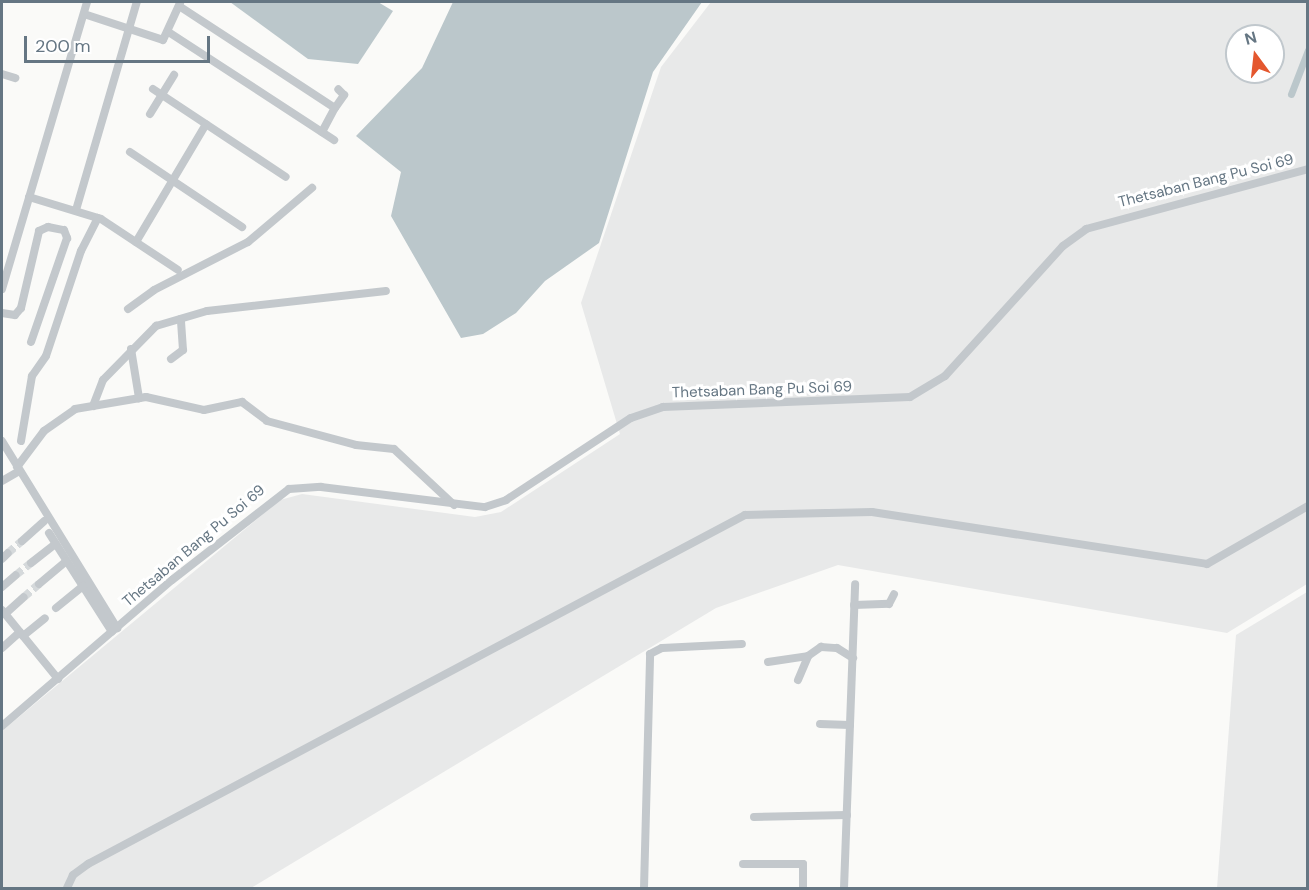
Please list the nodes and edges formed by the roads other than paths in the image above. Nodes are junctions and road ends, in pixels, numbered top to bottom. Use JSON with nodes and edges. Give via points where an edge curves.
{"nodes":[{"id":1,"x":87,"y":2,"type":"edge"},
{"id":2,"x":137,"y":2,"type":"edge"},
{"id":3,"x":180,"y":4,"type":"edge"},
{"id":4,"x":84,"y":14,"type":"junction"},
{"id":5,"x":129,"y":28,"type":"junction"},
{"id":6,"x":170,"y":33,"type":"junction"},
{"id":7,"x":2,"y":74,"type":"edge"},
{"id":8,"x":174,"y":75,"type":"dead end"},
{"id":9,"x":15,"y":78,"type":"dead end"},
{"id":10,"x":153,"y":89,"type":"dead end"},
{"id":11,"x":338,"y":89,"type":"dead end"},
{"id":12,"x":162,"y":95,"type":"junction"},
{"id":13,"x":335,"y":108,"type":"junction"},
{"id":14,"x":150,"y":114,"type":"dead end"},
{"id":15,"x":206,"y":124,"type":"junction"},
{"id":16,"x":322,"y":132,"type":"junction"},
{"id":17,"x":334,"y":140,"type":"dead end"},
{"id":18,"x":130,"y":152,"type":"dead end"},
{"id":19,"x":1308,"y":169,"type":"edge"},
{"id":20,"x":286,"y":177,"type":"dead end"},
{"id":21,"x":173,"y":179,"type":"junction"},
{"id":22,"x":312,"y":188,"type":"dead end"},
{"id":23,"x":29,"y":197,"type":"junction"},
{"id":24,"x":76,"y":210,"type":"junction"},
{"id":25,"x":98,"y":218,"type":"junction"},
{"id":26,"x":242,"y":227,"type":"dead end"},
{"id":27,"x":136,"y":242,"type":"junction"},
{"id":28,"x":178,"y":270,"type":"dead end"},
{"id":29,"x":2,"y":289,"type":"edge"},
{"id":30,"x":386,"y":291,"type":"dead end"},
{"id":31,"x":128,"y":309,"type":"dead end"},
{"id":32,"x":2,"y":313,"type":"edge"},
{"id":33,"x":181,"y":319,"type":"junction"},
{"id":34,"x":31,"y":342,"type":"dead end"},
{"id":35,"x":131,"y":349,"type":"junction"},
{"id":36,"x":171,"y":359,"type":"dead end"},
{"id":37,"x":139,"y":398,"type":"junction"},
{"id":38,"x":93,"y":405,"type":"junction"},
{"id":39,"x":2,"y":441,"type":"edge"},
{"id":40,"x":21,"y":441,"type":"dead end"},
{"id":41,"x":16,"y":465,"type":"junction"},
{"id":42,"x":2,"y":481,"type":"edge"},
{"id":43,"x":454,"y":505,"type":"junction"},
{"id":44,"x":1308,"y":506,"type":"edge"},
{"id":45,"x":44,"y":521,"type":"dead end"},
{"id":46,"x":49,"y":533,"type":"dead end"},
{"id":47,"x":22,"y":541,"type":"tunnel mouth"},
{"id":48,"x":56,"y":544,"type":"junction"},
{"id":49,"x":66,"y":561,"type":"junction"},
{"id":50,"x":31,"y":564,"type":"tunnel mouth"},
{"id":51,"x":16,"y":575,"type":"tunnel mouth"},
{"id":52,"x":39,"y":584,"type":"tunnel mouth"},
{"id":53,"x":855,"y":584,"type":"dead end"},
{"id":54,"x":83,"y":586,"type":"junction"},
{"id":55,"x":2,"y":587,"type":"edge"},
{"id":56,"x":894,"y":594,"type":"dead end"},
{"id":57,"x":24,"y":597,"type":"tunnel mouth"},
{"id":58,"x":854,"y":605,"type":"junction"},
{"id":59,"x":56,"y":609,"type":"dead end"},
{"id":60,"x":3,"y":612,"type":"edge"},
{"id":61,"x":45,"y":618,"type":"dead end"},
{"id":62,"x":114,"y":630,"type":"junction"},
{"id":63,"x":21,"y":634,"type":"junction"},
{"id":64,"x":742,"y":644,"type":"dead end"},
{"id":65,"x":2,"y":648,"type":"edge"},
{"id":66,"x":808,"y":656,"type":"junction"},
{"id":67,"x":853,"y":658,"type":"junction"},
{"id":68,"x":768,"y":662,"type":"dead end"},
{"id":69,"x":58,"y":679,"type":"junction"},
{"id":70,"x":798,"y":680,"type":"dead end"},
{"id":71,"x":820,"y":724,"type":"dead end"},
{"id":72,"x":850,"y":725,"type":"junction"},
{"id":73,"x":2,"y":726,"type":"edge"},
{"id":74,"x":847,"y":815,"type":"junction"},
{"id":75,"x":754,"y":817,"type":"dead end"},
{"id":76,"x":743,"y":864,"type":"dead end"},
{"id":77,"x":67,"y":888,"type":"edge"},
{"id":78,"x":644,"y":888,"type":"edge"},
{"id":79,"x":803,"y":888,"type":"edge"},
{"id":80,"x":844,"y":888,"type":"edge"}],
"edges":[{"from":1,"to":4,"type":"street"},
{"from":2,"to":5,"type":"street"},
{"from":3,"to":6,"type":"street"},
{"from":3,"to":13,"type":"street"},
{"from":4,"to":5,"type":"street"},
{"from":4,"to":23,"type":"street"},
{"from":5,"to":6,"type":"street","via":[[164,40]]},
{"from":5,"to":24,"type":"street"},
{"from":6,"to":16,"type":"street"},
{"from":7,"to":9,"type":"street"},
{"from":8,"to":12,"type":"street"},
{"from":10,"to":12,"type":"street"},
{"from":11,"to":13,"type":"street","via":[[344,97]]},
{"from":12,"to":14,"type":"street"},
{"from":12,"to":15,"type":"street"},
{"from":13,"to":16,"type":"street"},
{"from":15,"to":20,"type":"street"},
{"from":15,"to":21,"type":"street"},
{"from":16,"to":17,"type":"street"},
{"from":18,"to":21,"type":"street"},
{"from":19,"to":43,"type":"street","name":"Thetsaban Bang Pu Soi 69","via":[[1086,229],[1063,246],[945,376],[920,393],[882,399],[663,406],[632,418],[506,500],[485,507]]},
{"from":21,"to":26,"type":"street"},
{"from":21,"to":27,"type":"street"},
{"from":22,"to":31,"type":"street","via":[[248,242],[154,290]]},
{"from":23,"to":24,"type":"street"},
{"from":23,"to":29,"type":"street"},
{"from":24,"to":25,"type":"street"},
{"from":25,"to":27,"type":"street"},
{"from":25,"to":40,"type":"street","via":[[81,251],[46,356],[32,376]]},
{"from":27,"to":28,"type":"street"},
{"from":30,"to":33,"type":"street","via":[[207,311]]},
{"from":32,"to":34,"type":"street","via":[[15,315],[21,308],[39,231],[48,227],[64,230],[67,238]]},
{"from":33,"to":35,"type":"street","via":[[152,328]]},
{"from":33,"to":36,"type":"street","via":[[183,350]]},
{"from":35,"to":37,"type":"street"},
{"from":35,"to":38,"type":"street","via":[[101,383]]},
{"from":37,"to":38,"type":"street"},
{"from":37,"to":43,"type":"street","via":[[204,410],[242,402],[267,421],[356,445],[391,448]]},
{"from":38,"to":41,"type":"street","via":[[70,411],[44,431]]},
{"from":39,"to":41,"type":"street"},
{"from":41,"to":42,"type":"street"},
{"from":41,"to":62,"type":"street"},
{"from":43,"to":62,"type":"street","name":"Thetsaban Bang Pu Soi 69","via":[[321,487],[289,489]]},
{"from":44,"to":77,"type":"street","via":[[1207,564],[872,512],[753,513],[737,517],[88,864],[73,875]]},
{"from":45,"to":47,"type":"street"},
{"from":46,"to":48,"type":"street"},
{"from":48,"to":49,"type":"street"},
{"from":48,"to":50,"type":"street"},
{"from":49,"to":52,"type":"street"},
{"from":49,"to":54,"type":"street"},
{"from":51,"to":55,"type":"street"},
{"from":53,"to":58,"type":"street"},
{"from":54,"to":59,"type":"street"},
{"from":54,"to":62,"type":"street"},
{"from":56,"to":58,"type":"street","via":[[889,604]]},
{"from":57,"to":60,"type":"street"},
{"from":58,"to":67,"type":"street"},
{"from":60,"to":63,"type":"street"},
{"from":61,"to":63,"type":"street"},
{"from":62,"to":69,"type":"street","name":"Thetsaban Bang Pu Soi 69"},
{"from":63,"to":65,"type":"street"},
{"from":63,"to":69,"type":"street"},
{"from":64,"to":78,"type":"street","via":[[667,647],[650,654]]},
{"from":66,"to":67,"type":"street","via":[[828,647]]},
{"from":66,"to":68,"type":"street"},
{"from":66,"to":70,"type":"street"},
{"from":67,"to":72,"type":"street"},
{"from":69,"to":73,"type":"street","name":"Thetsaban Bang Pu Soi 69"},
{"from":71,"to":72,"type":"street"},
{"from":72,"to":74,"type":"street"},
{"from":74,"to":75,"type":"street"},
{"from":74,"to":80,"type":"street"},
{"from":76,"to":79,"type":"street","via":[[802,864]]}]}
